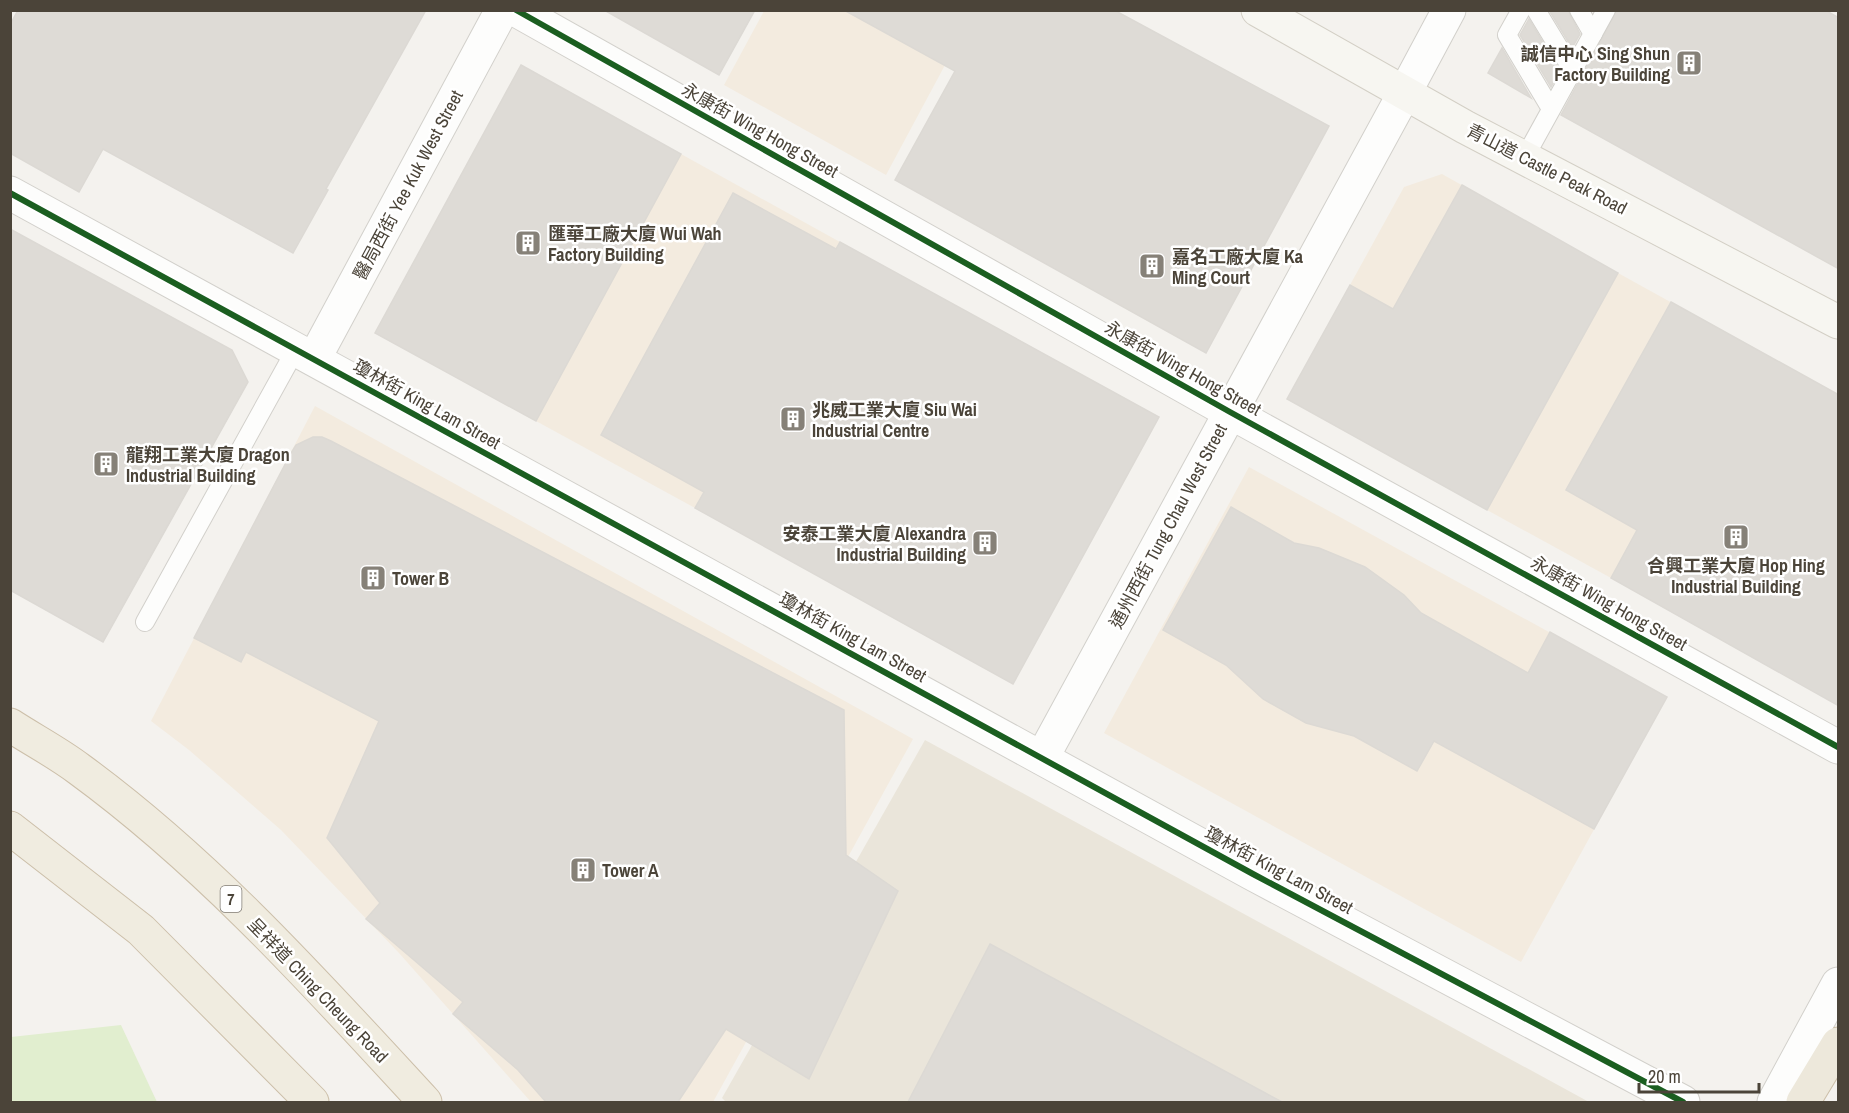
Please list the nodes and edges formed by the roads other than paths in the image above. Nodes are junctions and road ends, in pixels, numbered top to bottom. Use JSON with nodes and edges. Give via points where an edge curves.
{"nodes":[{"id":1,"x":502,"y":10,"type":"edge"},
{"id":2,"x":516,"y":10,"type":"edge"},
{"id":3,"x":1258,"y":10,"type":"edge"},
{"id":4,"x":1449,"y":10,"type":"edge"},
{"id":5,"x":1521,"y":10,"type":"edge"},
{"id":6,"x":1536,"y":10,"type":"edge"},
{"id":7,"x":1580,"y":10,"type":"edge"},
{"id":8,"x":1606,"y":10,"type":"edge"},
{"id":9,"x":1593,"y":34,"type":"junction"},
{"id":10,"x":1572,"y":71,"type":"junction"},
{"id":11,"x":1404,"y":94,"type":"junction"},
{"id":12,"x":1551,"y":109,"type":"junction"},
{"id":13,"x":1525,"y":158,"type":"junction"},
{"id":14,"x":10,"y":193,"type":"edge"},
{"id":15,"x":1839,"y":322,"type":"edge"},
{"id":16,"x":305,"y":354,"type":"junction"},
{"id":17,"x":1230,"y":412,"type":"junction"},
{"id":18,"x":145,"y":622,"type":"dead end"},
{"id":19,"x":10,"y":725,"type":"edge"},
{"id":20,"x":1839,"y":747,"type":"edge"},
{"id":21,"x":1042,"y":758,"type":"junction"},
{"id":22,"x":10,"y":828,"type":"edge"},
{"id":23,"x":1839,"y":984,"type":"edge"},
{"id":24,"x":1839,"y":1044,"type":"edge"},
{"id":25,"x":312,"y":1102,"type":"edge"},
{"id":26,"x":425,"y":1102,"type":"edge"},
{"id":27,"x":1683,"y":1102,"type":"edge"},
{"id":28,"x":1774,"y":1102,"type":"edge"},
{"id":29,"x":1803,"y":1102,"type":"edge"}],
"edges":[{"from":1,"to":16,"type":"street","name":"醫局西街 Yee Kuk West Street"},
{"from":2,"to":17,"type":"street","name":"永康街 Wing Hong Street"},
{"from":3,"to":11,"type":"main road","name":"青山道 Castle Peak Road"},
{"from":4,"to":11,"type":"street","name":"通州西街 Tung Chau West Street"},
{"from":5,"to":12,"type":"lane","via":[[1507,35]]},
{"from":6,"to":10,"type":"lane"},
{"from":7,"to":9,"type":"lane"},
{"from":8,"to":9,"type":"lane"},
{"from":9,"to":10,"type":"lane"},
{"from":10,"to":12,"type":"lane"},
{"from":11,"to":13,"type":"main road","name":"青山道 Castle Peak Road"},
{"from":11,"to":17,"type":"street","name":"通州西街 Tung Chau West Street"},
{"from":12,"to":13,"type":"lane"},
{"from":13,"to":15,"type":"main road","name":"青山道 Castle Peak Road"},
{"from":14,"to":16,"type":"street","name":"瓊林街 King Lam Street"},
{"from":16,"to":18,"type":"lane"},
{"from":16,"to":21,"type":"street","name":"瓊林街 King Lam Street"},
{"from":17,"to":20,"type":"street","name":"永康街 Wing Hong Street"},
{"from":17,"to":21,"type":"street","name":"通州西街 Tung Chau West Street"},
{"from":19,"to":26,"type":"highway","name":"呈祥道 Ching Cheung Road","number":"7","via":[[78,768],[192,861],[330,998]]},
{"from":21,"to":27,"type":"street","name":"瓊林街 King Lam Street"},
{"from":22,"to":25,"type":"highway","via":[[141,930]]},
{"from":23,"to":28,"type":"street"},
{"from":24,"to":29,"type":"highway"}]}
